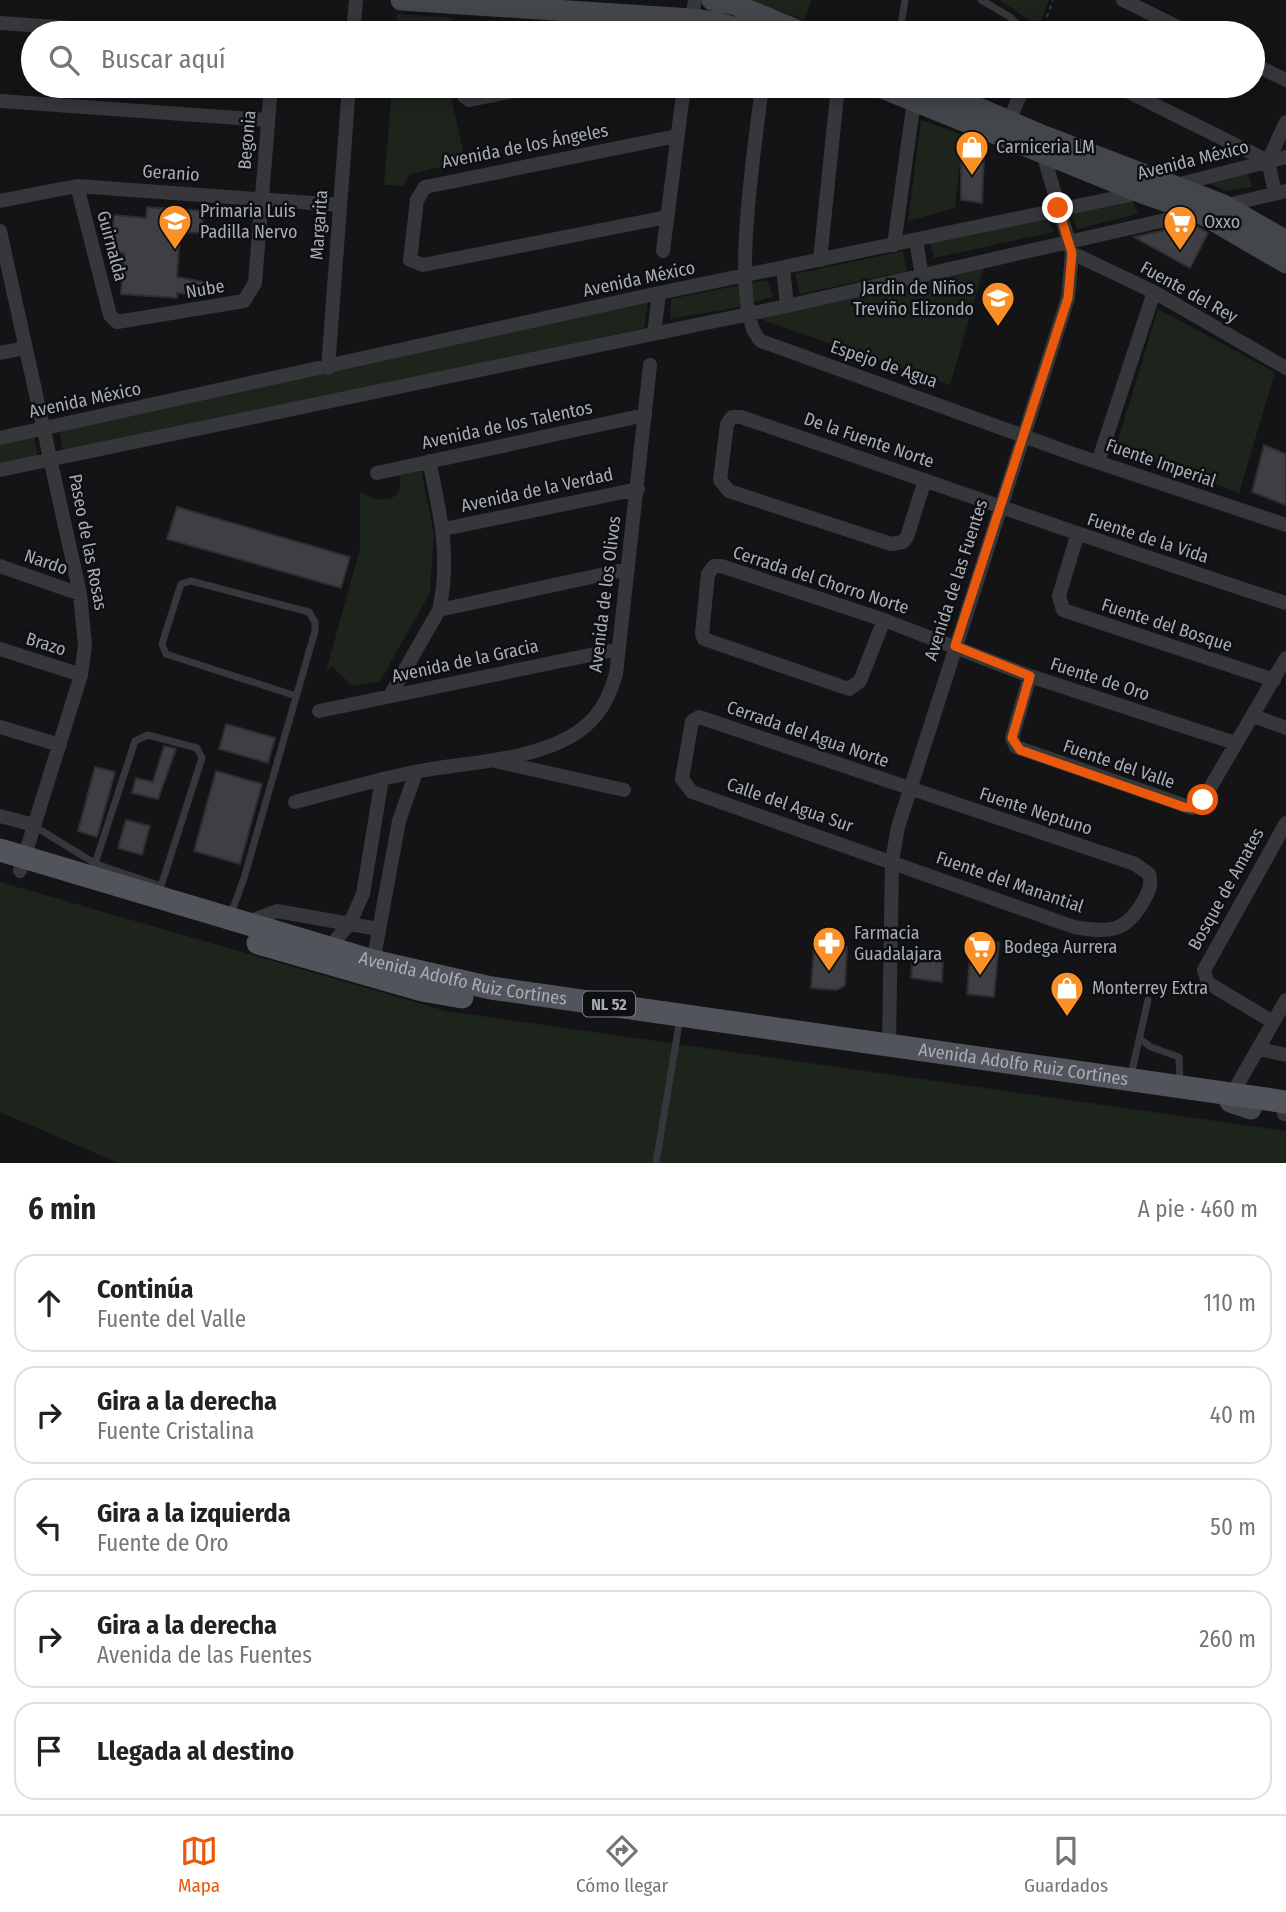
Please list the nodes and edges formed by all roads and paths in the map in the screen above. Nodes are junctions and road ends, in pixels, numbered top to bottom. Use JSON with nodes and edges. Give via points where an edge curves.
{"nodes":[{"id":1,"x":356,"y":0,"type":"edge"},
{"id":2,"x":401,"y":0,"type":"edge"},
{"id":3,"x":712,"y":0,"type":"edge"},
{"id":4,"x":905,"y":0,"type":"edge"},
{"id":5,"x":981,"y":0,"type":"edge"},
{"id":6,"x":1053,"y":0,"type":"edge"},
{"id":7,"x":1123,"y":0,"type":"edge"},
{"id":8,"x":459,"y":2,"type":"edge"},
{"id":9,"x":692,"y":17,"type":"edge"},
{"id":10,"x":354,"y":21,"type":"edge"},
{"id":11,"x":711,"y":21,"type":"edge"},
{"id":12,"x":752,"y":21,"type":"edge"},
{"id":13,"x":902,"y":21,"type":"edge"},
{"id":14,"x":1014,"y":21,"type":"edge"},
{"id":15,"x":1045,"y":21,"type":"edge"},
{"id":16,"x":1166,"y":21,"type":"edge"},
{"id":17,"x":0,"y":23,"type":"edge"},
{"id":18,"x":21,"y":24,"type":"edge"},
{"id":19,"x":1265,"y":70,"type":"edge"},
{"id":20,"x":1286,"y":80,"type":"edge"},
{"id":21,"x":270,"y":98,"type":"edge"},
{"id":22,"x":348,"y":98,"type":"edge"},
{"id":23,"x":682,"y":98,"type":"edge"},
{"id":24,"x":761,"y":98,"type":"edge"},
{"id":25,"x":837,"y":98,"type":"edge"},
{"id":26,"x":918,"y":98,"type":"edge"},
{"id":27,"x":935,"y":98,"type":"edge"},
{"id":28,"x":940,"y":98,"type":"edge"},
{"id":29,"x":1019,"y":98,"type":"edge"},
{"id":30,"x":1141,"y":98,"type":"edge"},
{"id":31,"x":0,"y":101,"type":"edge"},
{"id":32,"x":268,"y":120,"type":"junction"},
{"id":33,"x":1009,"y":121,"type":"junction"},
{"id":34,"x":1286,"y":122,"type":"edge"},
{"id":35,"x":677,"y":136,"type":"junction"},
{"id":36,"x":1041,"y":144,"type":"junction"},
{"id":37,"x":1286,"y":157,"type":"edge"},
{"id":38,"x":1268,"y":161,"type":"junction"},
{"id":39,"x":77,"y":186,"type":"junction"},
{"id":40,"x":1171,"y":186,"type":"junction"},
{"id":41,"x":1281,"y":192,"type":"edge"},
{"id":42,"x":1142,"y":193,"type":"junction"},
{"id":43,"x":262,"y":198,"type":"junction"},
{"id":44,"x":0,"y":201,"type":"edge"},
{"id":45,"x":340,"y":205,"type":"junction"},
{"id":46,"x":1224,"y":205,"type":"junction"},
{"id":47,"x":1058,"y":208,"type":"junction"},
{"id":48,"x":1200,"y":213,"type":"junction"},
{"id":49,"x":667,"y":217,"type":"junction"},
{"id":50,"x":0,"y":231,"type":"edge"},
{"id":51,"x":916,"y":240,"type":"junction"},
{"id":52,"x":1286,"y":241,"type":"edge"},
{"id":53,"x":894,"y":245,"type":"junction"},
{"id":54,"x":1070,"y":248,"type":"junction"},
{"id":55,"x":663,"y":251,"type":"dead end"},
{"id":56,"x":820,"y":260,"type":"junction"},
{"id":57,"x":1286,"y":263,"type":"edge"},
{"id":58,"x":783,"y":268,"type":"junction"},
{"id":59,"x":5,"y":274,"type":"edge"},
{"id":60,"x":922,"y":276,"type":"junction"},
{"id":61,"x":743,"y":277,"type":"junction"},
{"id":62,"x":1154,"y":292,"type":"junction"},
{"id":63,"x":659,"y":293,"type":"junction"},
{"id":64,"x":787,"y":306,"type":"junction"},
{"id":65,"x":748,"y":314,"type":"junction"},
{"id":66,"x":110,"y":316,"type":"joint"},
{"id":67,"x":653,"y":334,"type":"junction"},
{"id":68,"x":25,"y":348,"type":"junction"},
{"id":69,"x":0,"y":353,"type":"edge"},
{"id":70,"x":650,"y":365,"type":"dead end"},
{"id":71,"x":328,"y":368,"type":"junction"},
{"id":72,"x":1286,"y":368,"type":"edge"},
{"id":73,"x":645,"y":415,"type":"junction"},
{"id":74,"x":44,"y":428,"type":"junction"},
{"id":75,"x":1024,"y":434,"type":"junction"},
{"id":76,"x":0,"y":438,"type":"edge"},
{"id":77,"x":52,"y":460,"type":"junction"},
{"id":78,"x":429,"y":461,"type":"junction"},
{"id":79,"x":1098,"y":462,"type":"junction"},
{"id":80,"x":0,"y":470,"type":"edge"},
{"id":81,"x":377,"y":473,"type":"dead end"},
{"id":82,"x":925,"y":480,"type":"junction"},
{"id":83,"x":638,"y":489,"type":"junction"},
{"id":84,"x":999,"y":508,"type":"junction"},
{"id":85,"x":1286,"y":526,"type":"edge"},
{"id":86,"x":444,"y":529,"type":"junction"},
{"id":87,"x":1077,"y":536,"type":"junction"},
{"id":88,"x":0,"y":566,"type":"edge"},
{"id":89,"x":628,"y":569,"type":"junction"},
{"id":90,"x":80,"y":594,"type":"junction"},
{"id":91,"x":1286,"y":603,"type":"edge"},
{"id":92,"x":439,"y":610,"type":"junction"},
{"id":93,"x":884,"y":620,"type":"junction"},
{"id":94,"x":955,"y":646,"type":"junction"},
{"id":95,"x":0,"y":649,"type":"edge"},
{"id":96,"x":619,"y":649,"type":"junction"},
{"id":97,"x":1286,"y":658,"type":"edge"},
{"id":98,"x":81,"y":675,"type":"junction"},
{"id":99,"x":1030,"y":676,"type":"junction"},
{"id":100,"x":1274,"y":680,"type":"junction"},
{"id":101,"x":296,"y":696,"type":"junction"},
{"id":102,"x":390,"y":696,"type":"junction"},
{"id":103,"x":319,"y":712,"type":"dead end"},
{"id":104,"x":1254,"y":716,"type":"junction"},
{"id":105,"x":0,"y":727,"type":"edge"},
{"id":106,"x":1286,"y":729,"type":"edge"},
{"id":107,"x":1235,"y":743,"type":"junction"},
{"id":108,"x":60,"y":745,"type":"junction"},
{"id":109,"x":490,"y":760,"type":"junction"},
{"id":110,"x":416,"y":772,"type":"junction"},
{"id":111,"x":382,"y":779,"type":"junction"},
{"id":112,"x":682,"y":779,"type":"joint"},
{"id":113,"x":908,"y":789,"type":"junction"},
{"id":114,"x":624,"y":790,"type":"dead end"},
{"id":115,"x":295,"y":802,"type":"dead end"},
{"id":116,"x":0,"y":816,"type":"edge"},
{"id":117,"x":1286,"y":823,"type":"edge"},
{"id":118,"x":34,"y":825,"type":"junction"},
{"id":119,"x":0,"y":850,"type":"edge"},
{"id":120,"x":892,"y":861,"type":"junction"},
{"id":121,"x":15,"y":864,"type":"edge"},
{"id":122,"x":93,"y":870,"type":"junction"},
{"id":123,"x":160,"y":891,"type":"junction"},
{"id":124,"x":237,"y":921,"type":"junction"},
{"id":125,"x":351,"y":923,"type":"junction"},
{"id":126,"x":1117,"y":928,"type":"joint"},
{"id":127,"x":378,"y":929,"type":"junction"},
{"id":128,"x":333,"y":958,"type":"junction"},
{"id":129,"x":373,"y":961,"type":"junction"},
{"id":130,"x":1148,"y":1000,"type":"dead end"},
{"id":131,"x":1286,"y":1000,"type":"edge"},
{"id":132,"x":679,"y":1021,"type":"junction"},
{"id":133,"x":1273,"y":1022,"type":"junction"},
{"id":134,"x":1140,"y":1040,"type":"junction"},
{"id":135,"x":1259,"y":1049,"type":"junction"},
{"id":136,"x":889,"y":1051,"type":"junction"},
{"id":137,"x":1286,"y":1055,"type":"edge"},
{"id":138,"x":1130,"y":1079,"type":"junction"},
{"id":139,"x":1179,"y":1087,"type":"junction"},
{"id":140,"x":1232,"y":1094,"type":"junction"},
{"id":141,"x":1251,"y":1109,"type":"junction"},
{"id":142,"x":1286,"y":1111,"type":"edge"},
{"id":143,"x":656,"y":1163,"type":"edge"}],
"edges":[{"from":1,"to":10,"type":"street"},
{"from":2,"to":8,"type":"street"},
{"from":3,"to":12,"type":"street"},
{"from":4,"to":13,"type":"lane"},
{"from":5,"to":14,"type":"lane"},
{"from":6,"to":15,"type":"path"},
{"from":7,"to":16,"type":"street"},
{"from":8,"to":9,"type":"street"},
{"from":9,"to":11,"type":"street"},
{"from":17,"to":18,"type":"street"},
{"from":19,"to":20,"type":"street"},
{"from":21,"to":32,"type":"street","name":"Begonia"},
{"from":22,"to":45,"type":"street","name":"Margarita"},
{"from":23,"to":35,"type":"street"},
{"from":24,"to":61,"type":"street"},
{"from":25,"to":56,"type":"street"},
{"from":26,"to":53,"type":"street"},
{"from":27,"to":36,"type":"street"},
{"from":28,"to":33,"type":"street"},
{"from":29,"to":33,"type":"street"},
{"from":30,"to":38,"type":"street"},
{"from":31,"to":32,"type":"street"},
{"from":32,"to":43,"type":"street","name":"Begonia"},
{"from":33,"to":36,"type":"street"},
{"from":34,"to":38,"type":"street"},
{"from":35,"to":49,"type":"street"},
{"from":35,"to":49,"type":"street","name":"Avenida de los Ángeles","via":[[425,187],[417,200],[410,260],[423,265]]},
{"from":36,"to":40,"type":"street"},
{"from":36,"to":42,"type":"street"},
{"from":36,"to":47,"type":"street","name":"Avenida de las Fuentes"},
{"from":37,"to":38,"type":"street","name":"Avenida México"},
{"from":38,"to":40,"type":"street","name":"Avenida México"},
{"from":38,"to":41,"type":"street"},
{"from":39,"to":43,"type":"street","name":"Geranio"},
{"from":39,"to":44,"type":"street","name":"Geranio"},
{"from":39,"to":66,"type":"street","name":"Guirnalda"},
{"from":40,"to":42,"type":"street","name":"Avenida México"},
{"from":40,"to":46,"type":"street"},
{"from":41,"to":46,"type":"street"},
{"from":42,"to":47,"type":"street","name":"Avenida México"},
{"from":42,"to":48,"type":"street"},
{"from":43,"to":45,"type":"street","name":"Geranio"},
{"from":43,"to":66,"type":"street","name":"Nube","via":[[255,283],[244,302],[127,322]]},
{"from":45,"to":71,"type":"street","name":"Margarita"},
{"from":46,"to":48,"type":"street"},
{"from":46,"to":52,"type":"street"},
{"from":47,"to":51,"type":"street","name":"Avenida México"},
{"from":47,"to":54,"type":"street","name":"Avenida de las Fuentes"},
{"from":48,"to":54,"type":"street"},
{"from":48,"to":57,"type":"street"},
{"from":49,"to":55,"type":"street"},
{"from":50,"to":59,"type":"street","name":"Paseo de las Rosas"},
{"from":51,"to":53,"type":"street","name":"Avenida México"},
{"from":51,"to":60,"type":"street"},
{"from":53,"to":56,"type":"street","name":"Avenida México"},
{"from":54,"to":60,"type":"street"},
{"from":54,"to":62,"type":"street","name":"Fuente del Rey"},
{"from":54,"to":75,"type":"street","name":"Avenida de las Fuentes","via":[[1068,298]]},
{"from":56,"to":58,"type":"street","name":"Avenida México"},
{"from":58,"to":61,"type":"street","name":"Avenida México"},
{"from":58,"to":64,"type":"street"},
{"from":59,"to":68,"type":"street","name":"Paseo de las Rosas"},
{"from":60,"to":64,"type":"street"},
{"from":61,"to":63,"type":"street","name":"Avenida México"},
{"from":61,"to":65,"type":"street"},
{"from":62,"to":72,"type":"street","name":"Fuente del Rey"},
{"from":62,"to":79,"type":"street"},
{"from":63,"to":67,"type":"street"},
{"from":63,"to":71,"type":"street","name":"Avenida México"},
{"from":64,"to":65,"type":"street"},
{"from":65,"to":67,"type":"street"},
{"from":65,"to":75,"type":"street","name":"Espejo de Agua","via":[[753,334],[761,341]]},
{"from":67,"to":77,"type":"street"},
{"from":68,"to":69,"type":"street"},
{"from":68,"to":74,"type":"street","name":"Paseo de las Rosas"},
{"from":70,"to":73,"type":"street","name":"Avenida de los Olivos"},
{"from":71,"to":74,"type":"street","name":"Avenida México"},
{"from":73,"to":78,"type":"street","name":"Avenida de los Talentos"},
{"from":73,"to":83,"type":"street","name":"Avenida de los Olivos"},
{"from":74,"to":76,"type":"street","name":"Avenida México"},
{"from":74,"to":77,"type":"street","name":"Paseo de las Rosas"},
{"from":75,"to":79,"type":"street","name":"Fuente Imperial"},
{"from":75,"to":84,"type":"street","name":"Avenida de las Fuentes"},
{"from":77,"to":80,"type":"street"},
{"from":77,"to":90,"type":"street","name":"Paseo de las Rosas"},
{"from":78,"to":81,"type":"street","name":"Avenida de los Talentos"},
{"from":78,"to":86,"type":"street"},
{"from":79,"to":85,"type":"street","name":"Fuente Imperial"},
{"from":82,"to":82,"type":"street","name":"De la Fuente Norte","via":[[741,417],[732,417],[727,424],[720,480],[735,493],[897,545],[907,537]]},
{"from":82,"to":84,"type":"street","name":"De la Fuente Norte"},
{"from":83,"to":86,"type":"street","name":"Avenida de la Verdad"},
{"from":83,"to":89,"type":"street","name":"Avenida de los Olivos"},
{"from":84,"to":87,"type":"street","name":"Fuente de la Vida"},
{"from":84,"to":94,"type":"street","name":"Avenida de las Fuentes"},
{"from":86,"to":92,"type":"street"},
{"from":87,"to":91,"type":"street","name":"Fuente de la Vida"},
{"from":87,"to":100,"type":"street","name":"Fuente del Bosque","via":[[1059,596],[1060,605],[1070,613]]},
{"from":88,"to":90,"type":"street","name":"Nardo"},
{"from":89,"to":92,"type":"street"},
{"from":89,"to":96,"type":"street","name":"Avenida de los Olivos"},
{"from":90,"to":98,"type":"street","name":"Paseo de las Rosas","via":[[85,645]]},
{"from":92,"to":102,"type":"street"},
{"from":93,"to":93,"type":"street","name":"Cerrada del Chorro Norte","via":[[714,566],[708,574],[703,637],[849,689],[860,681]]},
{"from":93,"to":94,"type":"street","name":"Cerrada del Chorro Norte"},
{"from":94,"to":99,"type":"street","name":"Fuente de Oro"},
{"from":94,"to":113,"type":"street","name":"Avenida de las Fuentes"},
{"from":95,"to":98,"type":"street","name":"Brazo"},
{"from":96,"to":102,"type":"street","name":"Avenida de la Gracia"},
{"from":96,"to":109,"type":"street","name":"Avenida de los Olivos","via":[[610,694],[596,717],[578,733]]},
{"from":97,"to":100,"type":"street"},
{"from":98,"to":108,"type":"street","name":"Paseo de las Rosas"},
{"from":99,"to":107,"type":"street","name":"Fuente de Oro"},
{"from":99,"to":107,"type":"street","name":"Fuente del Valle","via":[[1012,738],[1020,750],[1184,807],[1192,808],[1203,800]]},
{"from":100,"to":104,"type":"street"},
{"from":101,"to":101,"type":"lane","via":[[315,631],[313,616],[191,581],[181,584],[162,644],[166,654]]},
{"from":101,"to":124,"type":"lane"},
{"from":102,"to":103,"type":"street","name":"Avenida de la Gracia"},
{"from":104,"to":106,"type":"street"},
{"from":104,"to":107,"type":"street"},
{"from":105,"to":108,"type":"street"},
{"from":108,"to":118,"type":"street","name":"Paseo de las Rosas"},
{"from":109,"to":110,"type":"street","name":"Avenida de los Olivos"},
{"from":109,"to":114,"type":"street"},
{"from":110,"to":111,"type":"street","name":"Avenida de los Olivos"},
{"from":110,"to":127,"type":"street","via":[[399,821]]},
{"from":111,"to":115,"type":"street","name":"Avenida de los Olivos"},
{"from":111,"to":125,"type":"street","via":[[367,879]]},
{"from":112,"to":113,"type":"street","name":"Cerrada del Agua Norte","via":[[695,718]]},
{"from":112,"to":120,"type":"street","name":"Calle del Agua Sur","via":[[692,792]]},
{"from":113,"to":120,"type":"street","name":"Avenida de las Fuentes"},
{"from":113,"to":126,"type":"street","name":"Fuente Neptuno","via":[[1135,864],[1149,874],[1150,888],[1131,922]]},
{"from":116,"to":118,"type":"street"},
{"from":117,"to":133,"type":"street","name":"Bosque de Amates","via":[[1204,970],[1208,983]]},
{"from":118,"to":121,"type":"street","name":"Paseo de las Rosas"},
{"from":118,"to":122,"type":"lane"},
{"from":119,"to":121,"type":"main road","name":"Avenida Adolfo Ruiz Cortínes","number":"NL 52"},
{"from":120,"to":126,"type":"street","name":"Fuente del Manantial","via":[[1074,928]]},
{"from":120,"to":136,"type":"street","name":"Avenida de las Fuentes"},
{"from":121,"to":122,"type":"main road","name":"Avenida Adolfo Ruiz Cortínes","number":"NL 52"},
{"from":121,"to":128,"type":"main road","via":[[268,946]]},
{"from":122,"to":123,"type":"main road","name":"Avenida Adolfo Ruiz Cortínes","number":"NL 52"},
{"from":122,"to":123,"type":"lane","via":[[135,741],[148,735],[197,748],[202,758]]},
{"from":123,"to":124,"type":"main road","name":"Avenida Adolfo Ruiz Cortínes","number":"NL 52"},
{"from":124,"to":125,"type":"street","via":[[277,911]]},
{"from":124,"to":128,"type":"main road","name":"Avenida Adolfo Ruiz Cortínes","number":"NL 52"},
{"from":125,"to":127,"type":"street"},
{"from":125,"to":128,"type":"street"},
{"from":127,"to":129,"type":"street"},
{"from":128,"to":129,"type":"main road","name":"Avenida Adolfo Ruiz Cortínes","number":"NL 52"},
{"from":128,"to":132,"type":"main road","via":[[422,990]]},
{"from":129,"to":132,"type":"main road","name":"Avenida Adolfo Ruiz Cortínes","number":"NL 52","via":[[491,988]]},
{"from":130,"to":134,"type":"lane"},
{"from":131,"to":133,"type":"street"},
{"from":132,"to":136,"type":"main road","name":"Avenida Adolfo Ruiz Cortínes","number":"NL 52"},
{"from":132,"to":143,"type":"lane"},
{"from":133,"to":135,"type":"street"},
{"from":134,"to":138,"type":"lane"},
{"from":134,"to":139,"type":"lane","via":[[1179,1057]]},
{"from":135,"to":137,"type":"street"},
{"from":135,"to":140,"type":"street"},
{"from":136,"to":138,"type":"main road","name":"Avenida Adolfo Ruiz Cortínes","number":"NL 52"},
{"from":136,"to":141,"type":"main road"},
{"from":138,"to":139,"type":"main road","name":"Avenida Adolfo Ruiz Cortínes","number":"NL 52"},
{"from":139,"to":140,"type":"main road","name":"Avenida Adolfo Ruiz Cortínes","number":"NL 52"},
{"from":140,"to":141,"type":"street","via":[[1230,1102]]},
{"from":140,"to":142,"type":"main road","number":"NL 52"},
{"from":141,"to":142,"type":"main road"}]}
